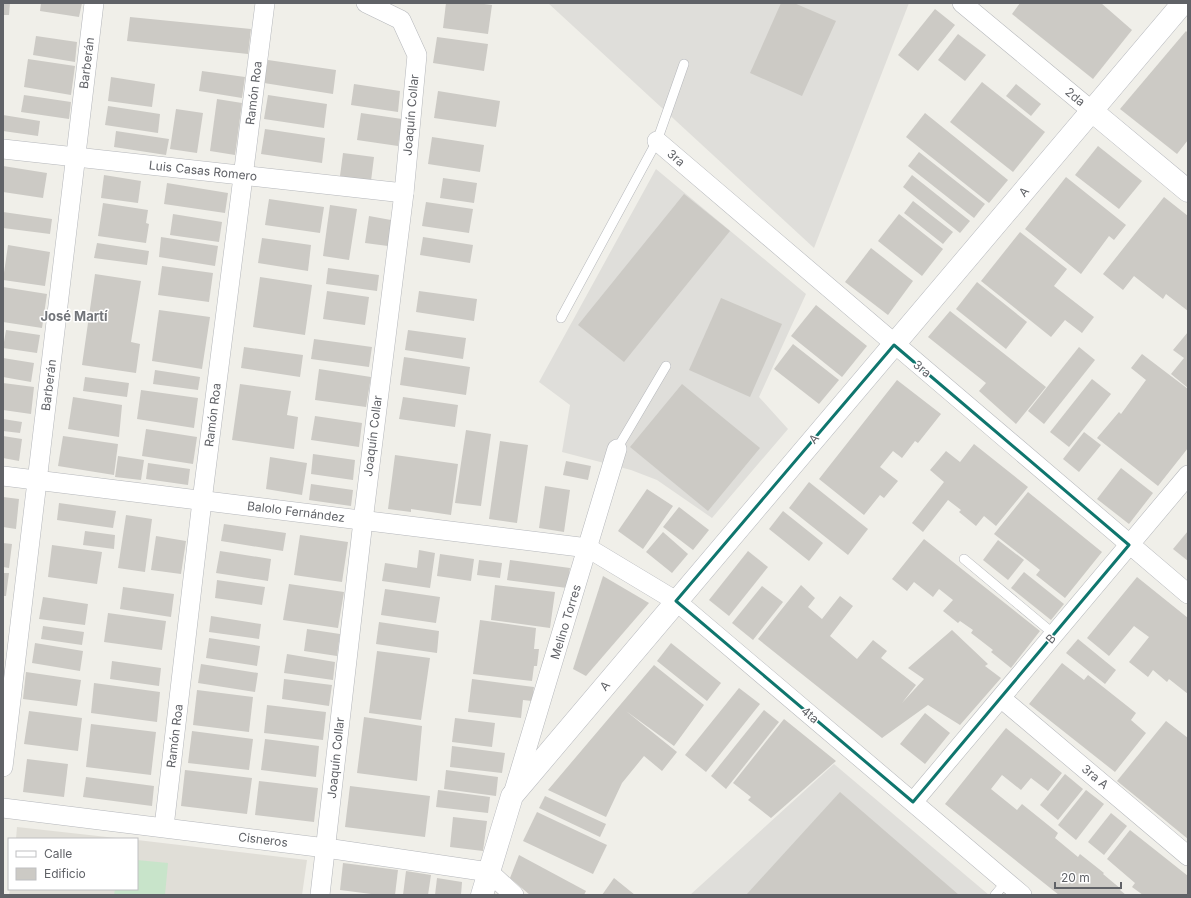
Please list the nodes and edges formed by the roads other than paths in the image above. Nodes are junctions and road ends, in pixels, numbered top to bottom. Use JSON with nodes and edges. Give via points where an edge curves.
{"nodes":[{"id":1,"x":94,"y":3,"type":"edge"},
{"id":2,"x":265,"y":3,"type":"edge"},
{"id":3,"x":366,"y":3,"type":"edge"},
{"id":4,"x":962,"y":3,"type":"edge"},
{"id":5,"x":1183,"y":3,"type":"edge"},
{"id":6,"x":684,"y":64,"type":"dead end"},
{"id":7,"x":1092,"y":111,"type":"junction"},
{"id":8,"x":657,"y":141,"type":"junction"},
{"id":9,"x":3,"y":149,"type":"edge"},
{"id":10,"x":77,"y":157,"type":"junction"},
{"id":11,"x":244,"y":176,"type":"junction"},
{"id":12,"x":1188,"y":191,"type":"edge"},
{"id":13,"x":404,"y":193,"type":"junction"},
{"id":14,"x":561,"y":318,"type":"dead end"},
{"id":15,"x":894,"y":345,"type":"junction"},
{"id":16,"x":666,"y":366,"type":"dead end"},
{"id":17,"x":617,"y":449,"type":"joint"},
{"id":18,"x":1188,"y":475,"type":"edge"},
{"id":19,"x":3,"y":476,"type":"edge"},
{"id":20,"x":37,"y":481,"type":"junction"},
{"id":21,"x":202,"y":501,"type":"junction"},
{"id":22,"x":363,"y":521,"type":"junction"},
{"id":23,"x":1129,"y":545,"type":"junction"},
{"id":24,"x":588,"y":548,"type":"junction"},
{"id":25,"x":964,"y":558,"type":"dead end"},
{"id":26,"x":1188,"y":594,"type":"edge"},
{"id":27,"x":676,"y":601,"type":"junction"},
{"id":28,"x":1055,"y":635,"type":"junction"},
{"id":29,"x":1001,"y":698,"type":"junction"},
{"id":30,"x":3,"y":767,"type":"edge"},
{"id":31,"x":512,"y":796,"type":"junction"},
{"id":32,"x":913,"y":802,"type":"junction"},
{"id":33,"x":3,"y":808,"type":"edge"},
{"id":34,"x":164,"y":827,"type":"junction"},
{"id":35,"x":326,"y":848,"type":"junction"},
{"id":36,"x":1188,"y":856,"type":"edge"},
{"id":37,"x":489,"y":872,"type":"junction"},
{"id":38,"x":1000,"y":888,"type":"edge"},
{"id":39,"x":320,"y":895,"type":"edge"},
{"id":40,"x":482,"y":895,"type":"edge"},
{"id":41,"x":514,"y":895,"type":"edge"},
{"id":42,"x":1022,"y":895,"type":"edge"}],
"edges":[{"from":1,"to":10,"type":"street","name":"Barberán"},
{"from":2,"to":11,"type":"street","name":"Ramón Roa"},
{"from":3,"to":13,"type":"street","name":"Joaquín Collar","via":[[401,20],[417,55]]},
{"from":4,"to":7,"type":"street","name":"2da"},
{"from":5,"to":7,"type":"street","name":"A"},
{"from":6,"to":8,"type":"lane"},
{"from":7,"to":12,"type":"street","name":"2da"},
{"from":7,"to":15,"type":"street","name":"A"},
{"from":8,"to":14,"type":"lane"},
{"from":8,"to":15,"type":"street","name":"3ra"},
{"from":9,"to":10,"type":"street","name":"Luis Casas Romero"},
{"from":10,"to":11,"type":"street","name":"Luis Casas Romero"},
{"from":10,"to":20,"type":"street","name":"Barberán"},
{"from":11,"to":13,"type":"street","name":"Luis Casas Romero"},
{"from":11,"to":21,"type":"street","name":"Ramón Roa"},
{"from":13,"to":22,"type":"street","name":"Joaquín Collar"},
{"from":15,"to":23,"type":"street","name":"3ra"},
{"from":15,"to":27,"type":"street","name":"A"},
{"from":16,"to":17,"type":"lane"},
{"from":17,"to":24,"type":"street","name":"Melino Torres"},
{"from":18,"to":23,"type":"street","name":"B"},
{"from":19,"to":20,"type":"street","name":"Balolo Fernández"},
{"from":20,"to":21,"type":"street","name":"Balolo Fernández"},
{"from":20,"to":30,"type":"street","name":"Barberán"},
{"from":21,"to":22,"type":"street","name":"Balolo Fernández"},
{"from":21,"to":34,"type":"street","name":"Ramón Roa"},
{"from":22,"to":24,"type":"street","name":"Balolo Fernández"},
{"from":22,"to":35,"type":"street","name":"Joaquín Collar"},
{"from":23,"to":26,"type":"street","name":"3ra"},
{"from":23,"to":28,"type":"street","name":"B"},
{"from":24,"to":27,"type":"street","name":"4ta"},
{"from":24,"to":31,"type":"street","name":"Melino Torres"},
{"from":25,"to":28,"type":"lane"},
{"from":27,"to":31,"type":"street","name":"A"},
{"from":27,"to":32,"type":"street","name":"4ta"},
{"from":28,"to":29,"type":"street","name":"B"},
{"from":29,"to":32,"type":"street","name":"B"},
{"from":29,"to":36,"type":"street","name":"3ra A"},
{"from":31,"to":37,"type":"street","name":"A"},
{"from":32,"to":38,"type":"street","name":"4ta"},
{"from":33,"to":34,"type":"street","name":"Cisneros"},
{"from":34,"to":35,"type":"street","name":"Cisneros"},
{"from":35,"to":37,"type":"street","name":"Cisneros"},
{"from":35,"to":39,"type":"street","name":"Joaquín Collar"},
{"from":37,"to":40,"type":"street","name":"A"},
{"from":37,"to":41,"type":"street"},
{"from":38,"to":42,"type":"street","name":"4ta"}]}
